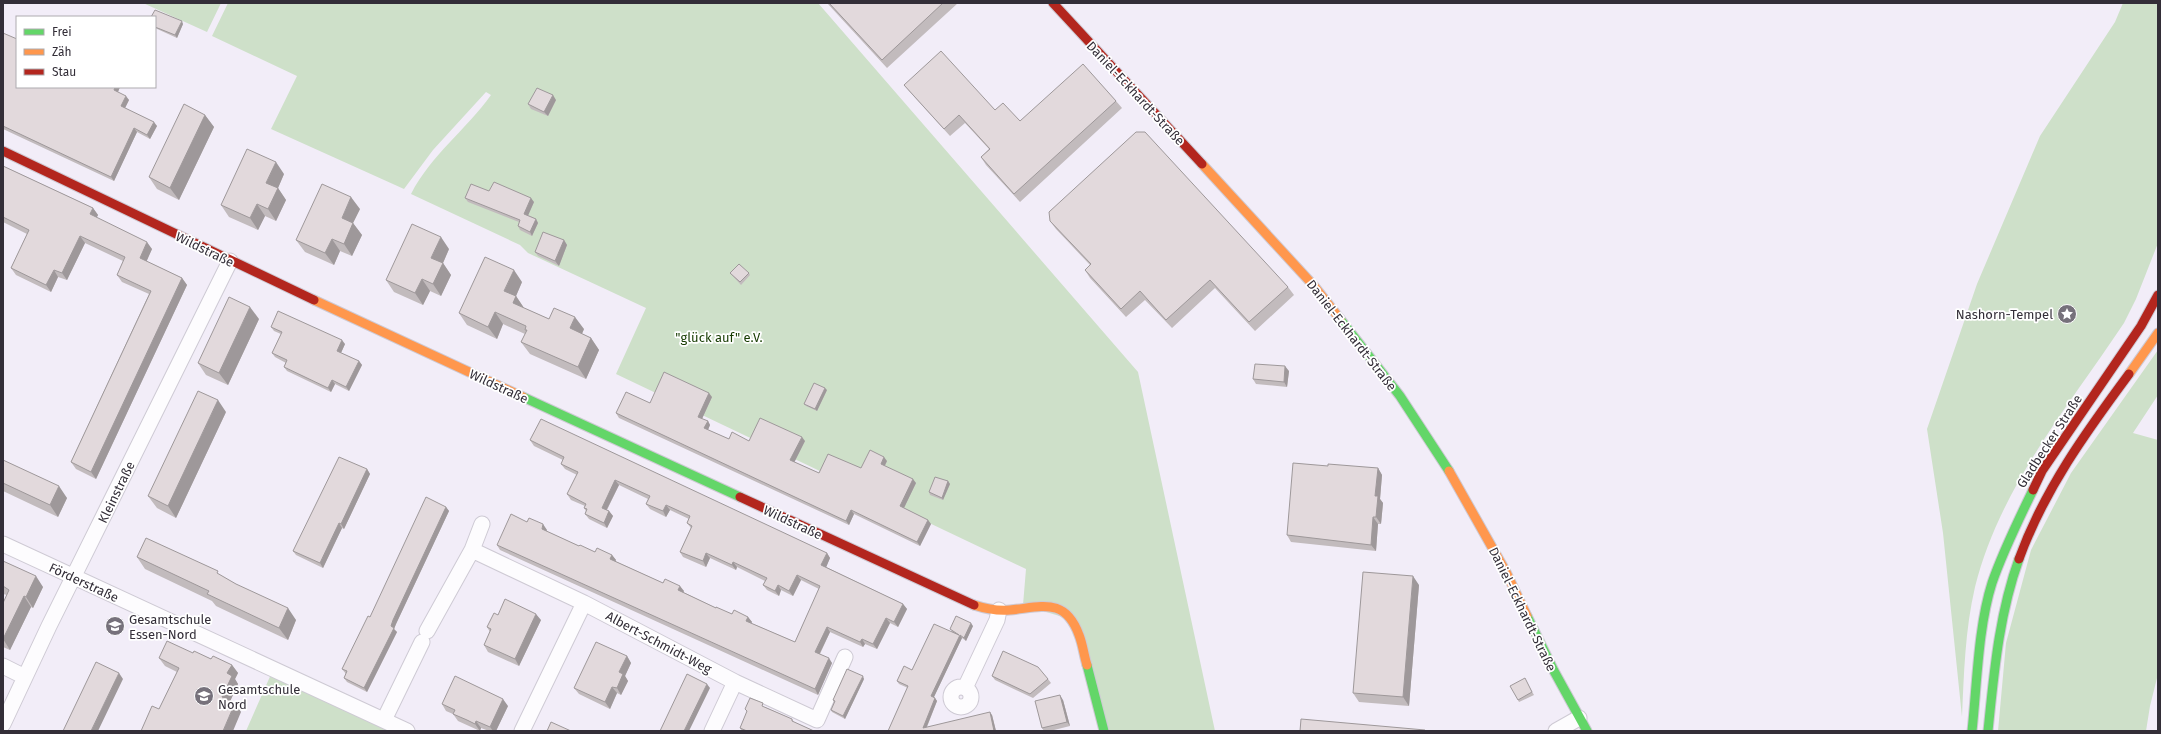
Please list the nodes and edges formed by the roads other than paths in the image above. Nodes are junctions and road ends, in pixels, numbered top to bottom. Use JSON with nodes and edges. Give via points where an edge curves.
{"nodes":[{"id":1,"x":1053,"y":3,"type":"edge"},
{"id":2,"x":3,"y":151,"type":"edge"},
{"id":3,"x":230,"y":261,"type":"junction"},
{"id":4,"x":2158,"y":295,"type":"edge"},
{"id":5,"x":2158,"y":333,"type":"edge"},
{"id":6,"x":482,"y":524,"type":"dead end"},
{"id":7,"x":3,"y":544,"type":"edge"},
{"id":8,"x":472,"y":550,"type":"junction"},
{"id":9,"x":74,"y":577,"type":"junction"},
{"id":10,"x":584,"y":603,"type":"junction"},
{"id":11,"x":999,"y":610,"type":"junction"},
{"id":12,"x":846,"y":657,"type":"dead end"},
{"id":13,"x":3,"y":666,"type":"edge"},
{"id":14,"x":26,"y":676,"type":"junction"},
{"id":15,"x":735,"y":682,"type":"junction"},
{"id":16,"x":965,"y":688,"type":"dead end"},
{"id":17,"x":1579,"y":718,"type":"junction"},
{"id":18,"x":384,"y":720,"type":"junction"},
{"id":19,"x":3,"y":724,"type":"edge"},
{"id":20,"x":407,"y":731,"type":"edge"},
{"id":21,"x":522,"y":731,"type":"edge"},
{"id":22,"x":712,"y":731,"type":"edge"},
{"id":23,"x":1104,"y":731,"type":"edge"},
{"id":24,"x":1556,"y":731,"type":"edge"},
{"id":25,"x":1587,"y":731,"type":"edge"},
{"id":26,"x":1972,"y":731,"type":"edge"},
{"id":27,"x":1988,"y":731,"type":"edge"}],
"edges":[{"from":1,"to":17,"type":"street","name":"Daniel-Eckhardt-Straße","via":[[1314,286],[1400,396],[1476,515]]},
{"from":2,"to":3,"type":"street","name":"Wildstraße"},
{"from":3,"to":9,"type":"street","name":"Kleinstraße"},
{"from":3,"to":11,"type":"street","name":"Wildstraße","via":[[961,600]]},
{"from":4,"to":26,"type":"street","name":"Gladbecker Straße","via":[[2141,326],[2042,471],[2007,543],[1992,584],[1984,623]]},
{"from":5,"to":27,"type":"street","name":"Gladbecker Straße","via":[[2073,453],[2047,495],[2025,541],[2000,625]]},
{"from":6,"to":8,"type":"street"},
{"from":7,"to":9,"type":"street","name":"Förderstraße"},
{"from":8,"to":10,"type":"street","name":"Albert-Schmidt-Weg"},
{"from":8,"to":18,"type":"street","via":[[424,636]]},
{"from":9,"to":14,"type":"street","name":"Kleinstraße"},
{"from":9,"to":18,"type":"street","name":"Förderstraße"},
{"from":10,"to":15,"type":"street","name":"Albert-Schmidt-Weg"},
{"from":10,"to":21,"type":"street"},
{"from":11,"to":16,"type":"street","via":[[997,620]]},
{"from":11,"to":23,"type":"street","name":"Wildstraße","via":[[1045,605],[1064,611],[1074,623],[1079,635]]},
{"from":12,"to":15,"type":"street","name":"Albert-Schmidt-Weg","via":[[817,720]]},
{"from":13,"to":14,"type":"street"},
{"from":14,"to":19,"type":"street","name":"Kleinstraße"},
{"from":15,"to":22,"type":"street"},
{"from":17,"to":24,"type":"street"},
{"from":17,"to":25,"type":"street","name":"Daniel-Eckhardt-Straße"},
{"from":18,"to":20,"type":"street","name":"Förderstraße"}]}
